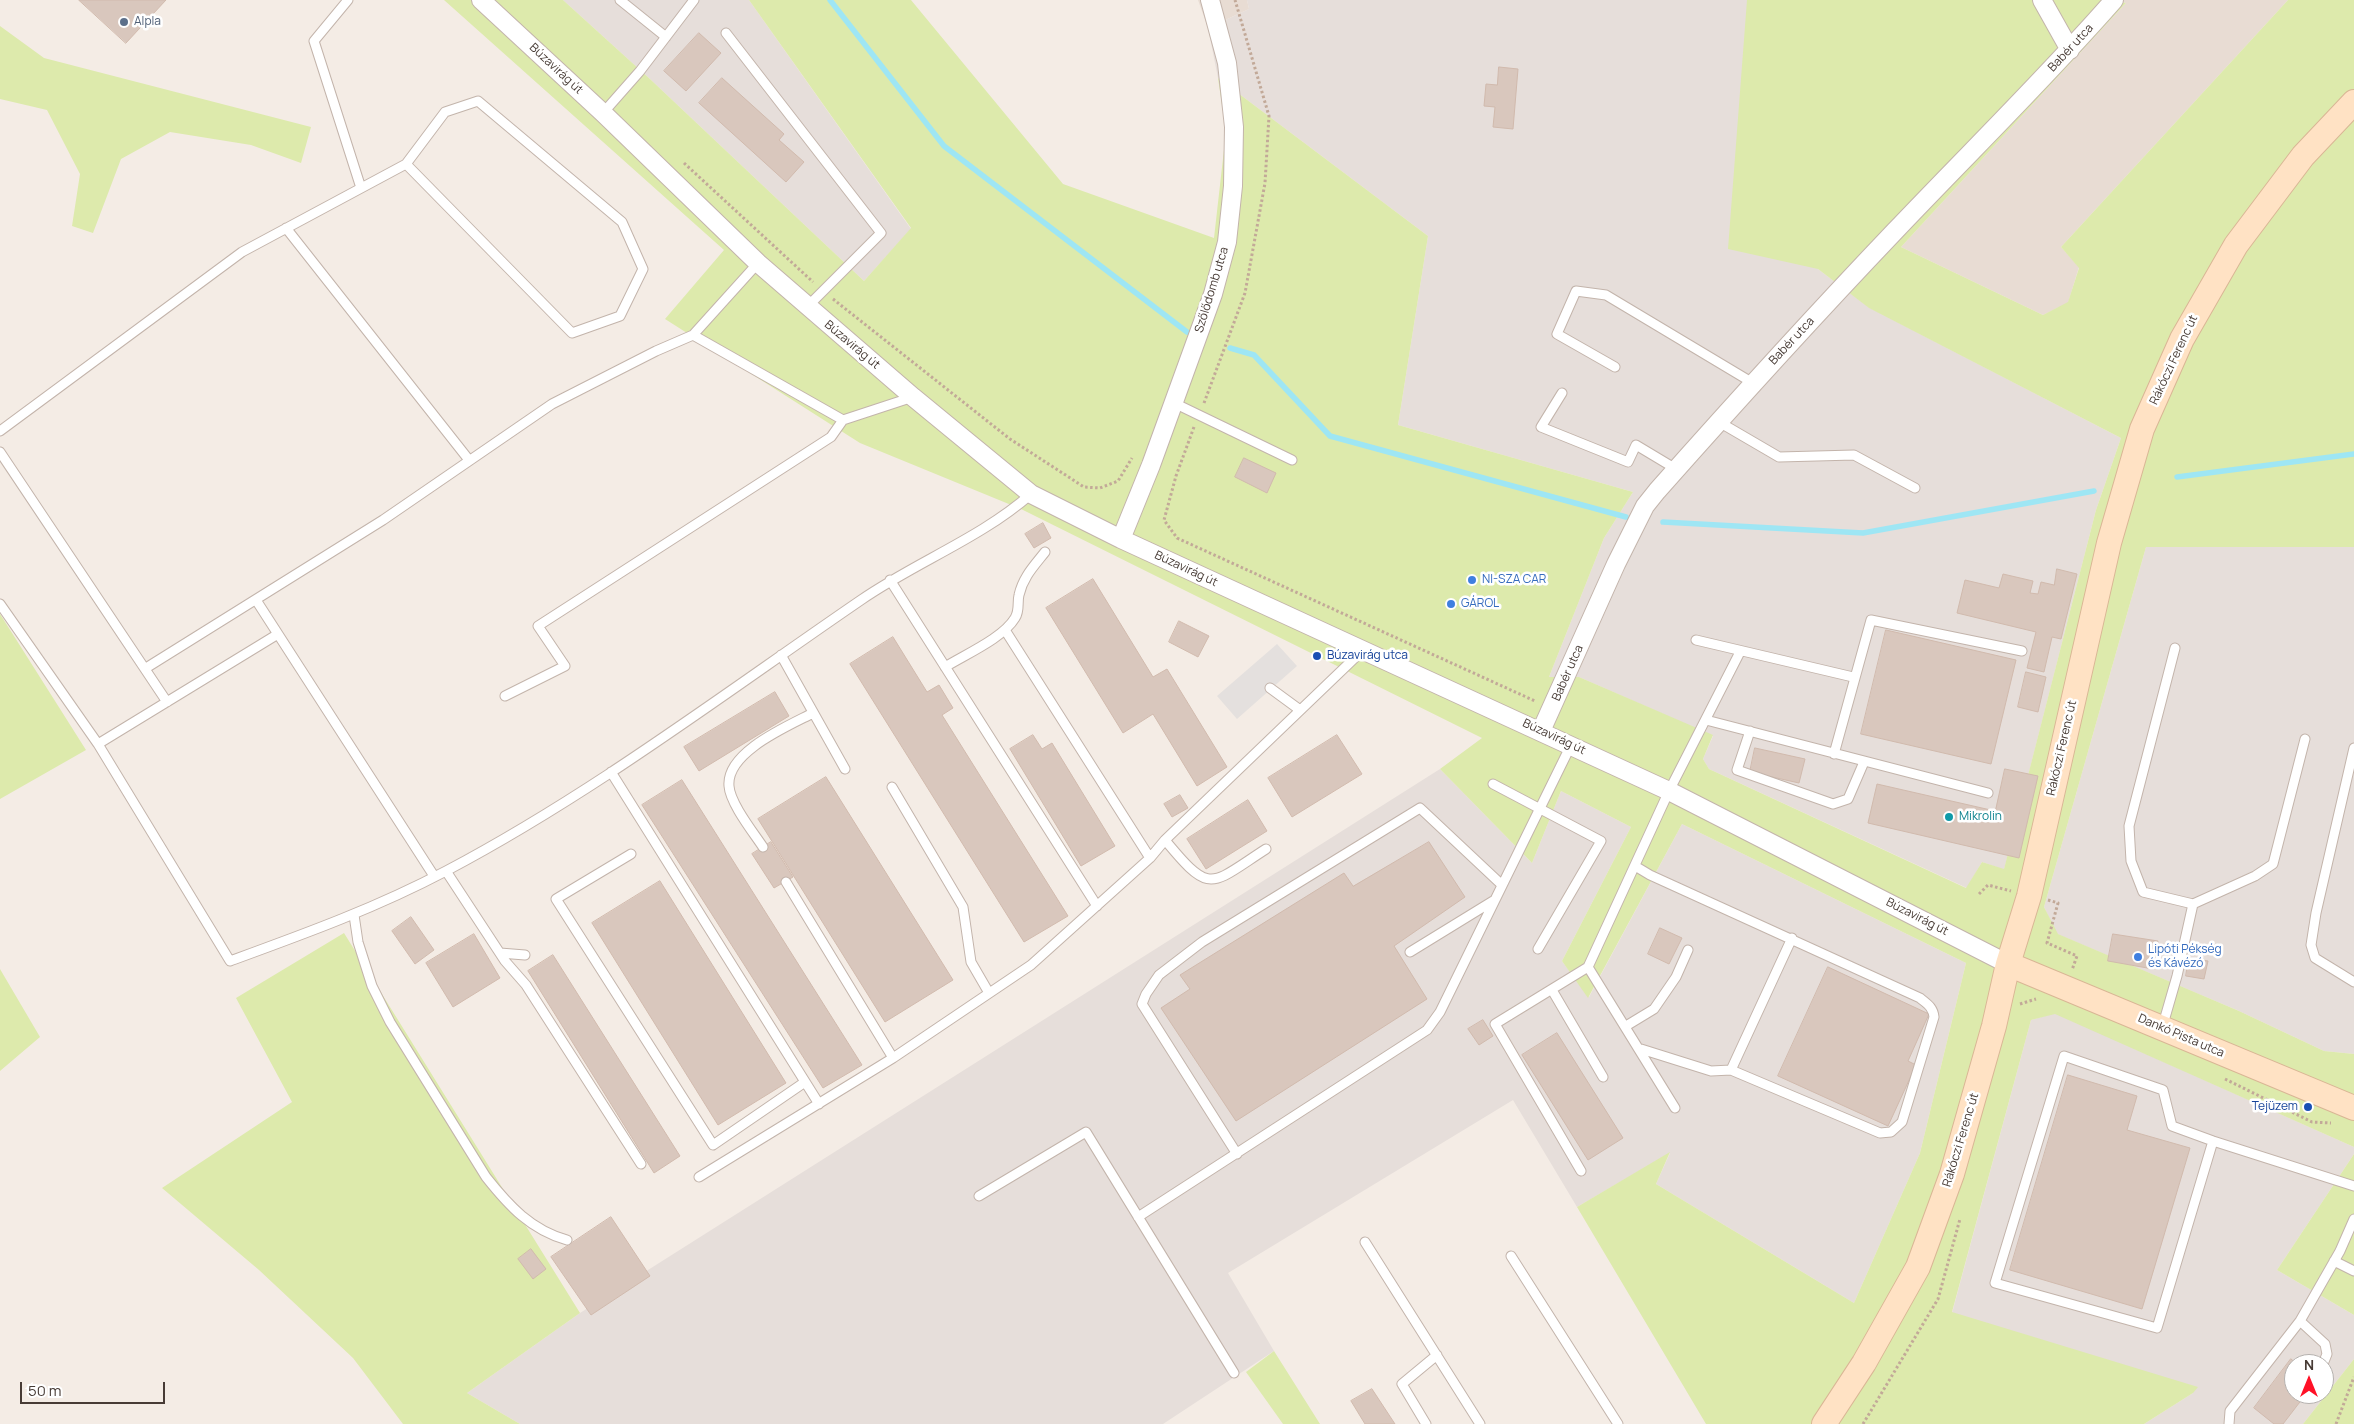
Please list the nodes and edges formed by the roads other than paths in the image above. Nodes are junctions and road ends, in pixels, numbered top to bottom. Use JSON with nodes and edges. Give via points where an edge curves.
{"nodes":[{"id":1,"x":348,"y":0,"type":"edge"},
{"id":2,"x":481,"y":0,"type":"edge"},
{"id":3,"x":620,"y":0,"type":"edge"},
{"id":4,"x":694,"y":0,"type":"edge"},
{"id":5,"x":1210,"y":0,"type":"edge"},
{"id":6,"x":2042,"y":0,"type":"edge"},
{"id":7,"x":2114,"y":0,"type":"edge"},
{"id":8,"x":726,"y":33,"type":"dead end"},
{"id":9,"x":666,"y":37,"type":"junction"},
{"id":10,"x":2070,"y":50,"type":"junction"},
{"id":11,"x":2354,"y":102,"type":"edge"},
{"id":12,"x":603,"y":113,"type":"junction"},
{"id":13,"x":406,"y":164,"type":"junction"},
{"id":14,"x":361,"y":188,"type":"junction"},
{"id":15,"x":286,"y":228,"type":"junction"},
{"id":16,"x":758,"y":263,"type":"junction"},
{"id":17,"x":807,"y":307,"type":"junction"},
{"id":18,"x":693,"y":335,"type":"junction"},
{"id":19,"x":1615,"y":367,"type":"dead end"},
{"id":20,"x":1753,"y":383,"type":"junction"},
{"id":21,"x":1562,"y":393,"type":"dead end"},
{"id":22,"x":913,"y":397,"type":"junction"},
{"id":23,"x":1174,"y":402,"type":"junction"},
{"id":24,"x":843,"y":420,"type":"junction"},
{"id":25,"x":1719,"y":422,"type":"junction"},
{"id":26,"x":0,"y":431,"type":"edge"},
{"id":27,"x":0,"y":452,"type":"edge"},
{"id":28,"x":469,"y":460,"type":"junction"},
{"id":29,"x":1292,"y":460,"type":"dead end"},
{"id":30,"x":1676,"y":469,"type":"junction"},
{"id":31,"x":1915,"y":488,"type":"dead end"},
{"id":32,"x":1031,"y":494,"type":"junction"},
{"id":33,"x":1121,"y":539,"type":"junction"},
{"id":34,"x":1045,"y":552,"type":"dead end"},
{"id":35,"x":890,"y":580,"type":"junction"},
{"id":36,"x":256,"y":600,"type":"junction"},
{"id":37,"x":0,"y":604,"type":"edge"},
{"id":38,"x":1005,"y":630,"type":"junction"},
{"id":39,"x":278,"y":634,"type":"junction"},
{"id":40,"x":1696,"y":640,"type":"dead end"},
{"id":41,"x":2175,"y":648,"type":"dead end"},
{"id":42,"x":1364,"y":650,"type":"junction"},
{"id":43,"x":2022,"y":651,"type":"dead end"},
{"id":44,"x":1740,"y":652,"type":"junction"},
{"id":45,"x":781,"y":655,"type":"junction"},
{"id":46,"x":945,"y":667,"type":"junction"},
{"id":47,"x":146,"y":668,"type":"junction"},
{"id":48,"x":1853,"y":678,"type":"junction"},
{"id":49,"x":1270,"y":688,"type":"dead end"},
{"id":50,"x":505,"y":696,"type":"dead end"},
{"id":51,"x":167,"y":702,"type":"junction"},
{"id":52,"x":1300,"y":710,"type":"junction"},
{"id":53,"x":813,"y":713,"type":"junction"},
{"id":54,"x":1706,"y":720,"type":"junction"},
{"id":55,"x":1541,"y":732,"type":"junction"},
{"id":56,"x":1750,"y":732,"type":"junction"},
{"id":57,"x":2306,"y":739,"type":"dead end"},
{"id":58,"x":98,"y":744,"type":"junction"},
{"id":59,"x":1571,"y":745,"type":"junction"},
{"id":60,"x":2354,"y":748,"type":"edge"},
{"id":61,"x":1834,"y":754,"type":"junction"},
{"id":62,"x":1864,"y":762,"type":"junction"},
{"id":63,"x":845,"y":769,"type":"dead end"},
{"id":64,"x":611,"y":772,"type":"junction"},
{"id":65,"x":1493,"y":784,"type":"dead end"},
{"id":66,"x":892,"y":787,"type":"dead end"},
{"id":67,"x":1669,"y":791,"type":"junction"},
{"id":68,"x":1988,"y":793,"type":"dead end"},
{"id":69,"x":1539,"y":809,"type":"junction"},
{"id":70,"x":1165,"y":840,"type":"junction"},
{"id":71,"x":763,"y":847,"type":"dead end"},
{"id":72,"x":1266,"y":848,"type":"dead end"},
{"id":73,"x":631,"y":854,"type":"dead end"},
{"id":74,"x":1150,"y":858,"type":"junction"},
{"id":75,"x":1634,"y":866,"type":"junction"},
{"id":76,"x":446,"y":871,"type":"junction"},
{"id":77,"x":434,"y":876,"type":"junction"},
{"id":78,"x":786,"y":882,"type":"dead end"},
{"id":79,"x":1502,"y":885,"type":"junction"},
{"id":80,"x":1494,"y":901,"type":"junction"},
{"id":81,"x":2193,"y":904,"type":"junction"},
{"id":82,"x":1097,"y":906,"type":"junction"},
{"id":83,"x":354,"y":915,"type":"junction"},
{"id":84,"x":1792,"y":938,"type":"junction"},
{"id":85,"x":1538,"y":950,"type":"dead end"},
{"id":86,"x":1688,"y":950,"type":"dead end"},
{"id":87,"x":1410,"y":952,"type":"dead end"},
{"id":88,"x":500,"y":953,"type":"junction"},
{"id":89,"x":525,"y":955,"type":"dead end"},
{"id":90,"x":2008,"y":964,"type":"junction"},
{"id":91,"x":1588,"y":966,"type":"junction"},
{"id":92,"x":2354,"y":982,"type":"edge"},
{"id":93,"x":1552,"y":990,"type":"junction"},
{"id":94,"x":989,"y":993,"type":"junction"},
{"id":95,"x":1626,"y":1026,"type":"junction"},
{"id":96,"x":2162,"y":1028,"type":"junction"},
{"id":97,"x":1641,"y":1049,"type":"junction"},
{"id":98,"x":894,"y":1058,"type":"junction"},
{"id":99,"x":1731,"y":1070,"type":"junction"},
{"id":100,"x":1602,"y":1078,"type":"dead end"},
{"id":101,"x":805,"y":1082,"type":"junction"},
{"id":102,"x":819,"y":1104,"type":"junction"},
{"id":103,"x":1675,"y":1108,"type":"dead end"},
{"id":104,"x":2354,"y":1108,"type":"edge"},
{"id":105,"x":2213,"y":1141,"type":"junction"},
{"id":106,"x":1237,"y":1154,"type":"junction"},
{"id":107,"x":641,"y":1164,"type":"dead end"},
{"id":108,"x":1581,"y":1171,"type":"dead end"},
{"id":109,"x":699,"y":1178,"type":"dead end"},
{"id":110,"x":2354,"y":1186,"type":"edge"},
{"id":111,"x":979,"y":1196,"type":"dead end"},
{"id":112,"x":1138,"y":1217,"type":"junction"},
{"id":113,"x":2354,"y":1219,"type":"edge"},
{"id":114,"x":567,"y":1240,"type":"dead end"},
{"id":115,"x":1365,"y":1242,"type":"dead end"},
{"id":116,"x":1511,"y":1256,"type":"dead end"},
{"id":117,"x":2334,"y":1261,"type":"junction"},
{"id":118,"x":2354,"y":1272,"type":"edge"},
{"id":119,"x":2300,"y":1321,"type":"junction"},
{"id":120,"x":2328,"y":1354,"type":"edge"},
{"id":121,"x":1437,"y":1355,"type":"junction"},
{"id":122,"x":1234,"y":1373,"type":"dead end"},
{"id":123,"x":1426,"y":1424,"type":"edge"},
{"id":124,"x":1480,"y":1424,"type":"edge"},
{"id":125,"x":1618,"y":1424,"type":"edge"},
{"id":126,"x":1824,"y":1424,"type":"edge"},
{"id":127,"x":2229,"y":1424,"type":"edge"}],
"edges":[{"from":1,"to":14,"type":"lane","via":[[314,41]]},
{"from":2,"to":12,"type":"street","name":"Búzavirág út"},
{"from":3,"to":9,"type":"lane"},
{"from":4,"to":9,"type":"lane"},
{"from":5,"to":23,"type":"street","name":"Szőlődomb utca","via":[[1227,63],[1234,127],[1233,186],[1227,242],[1216,285]]},
{"from":6,"to":10,"type":"street"},
{"from":7,"to":10,"type":"street","name":"Babér utca"},
{"from":8,"to":17,"type":"lane","via":[[881,233]]},
{"from":9,"to":12,"type":"lane"},
{"from":10,"to":20,"type":"street","name":"Babér utca","via":[[1895,230]]},
{"from":11,"to":90,"type":"main road","name":"Rákóczi Ferenc út","via":[[2303,156],[2236,245],[2182,338],[2142,429],[2109,543],[2029,896]]},
{"from":12,"to":16,"type":"street","name":"Búzavirág út"},
{"from":13,"to":13,"type":"lane","via":[[445,112],[478,101],[622,222],[643,269],[620,316],[572,333]]},
{"from":13,"to":14,"type":"lane"},
{"from":14,"to":15,"type":"lane"},
{"from":15,"to":26,"type":"lane","via":[[242,252]]},
{"from":15,"to":28,"type":"lane"},
{"from":16,"to":17,"type":"street","name":"Búzavirág út"},
{"from":16,"to":18,"type":"lane"},
{"from":17,"to":22,"type":"street","name":"Búzavirág út"},
{"from":18,"to":24,"type":"lane"},
{"from":18,"to":28,"type":"lane","via":[[552,404]]},
{"from":19,"to":20,"type":"lane","via":[[1557,334],[1576,291],[1606,295]]},
{"from":20,"to":25,"type":"street","name":"Babér utca"},
{"from":21,"to":30,"type":"lane","via":[[1540,427],[1628,462],[1636,445]]},
{"from":22,"to":24,"type":"lane"},
{"from":22,"to":32,"type":"street","name":"Búzavirág út"},
{"from":23,"to":29,"type":"lane"},
{"from":23,"to":33,"type":"street","name":"Szőlődomb utca"},
{"from":24,"to":50,"type":"lane","via":[[831,437],[538,626],[564,666]]},
{"from":25,"to":30,"type":"street","name":"Babér utca"},
{"from":25,"to":31,"type":"lane","via":[[1779,457],[1854,455]]},
{"from":27,"to":47,"type":"lane"},
{"from":28,"to":36,"type":"lane","via":[[383,520]]},
{"from":30,"to":55,"type":"street","name":"Babér utca","via":[[1645,506]]},
{"from":32,"to":33,"type":"street","name":"Búzavirág út"},
{"from":32,"to":35,"type":"lane","via":[[1006,516]]},
{"from":33,"to":42,"type":"street","name":"Búzavirág út"},
{"from":34,"to":38,"type":"lane","via":[[1025,576],[1018,597],[1018,612]]},
{"from":35,"to":45,"type":"lane"},
{"from":35,"to":46,"type":"lane"},
{"from":36,"to":39,"type":"lane"},
{"from":36,"to":47,"type":"lane"},
{"from":37,"to":58,"type":"lane"},
{"from":38,"to":46,"type":"lane"},
{"from":38,"to":74,"type":"lane"},
{"from":39,"to":51,"type":"lane"},
{"from":39,"to":77,"type":"lane"},
{"from":40,"to":44,"type":"lane"},
{"from":41,"to":81,"type":"lane","via":[[2129,826],[2131,861],[2143,892]]},
{"from":42,"to":52,"type":"lane"},
{"from":42,"to":55,"type":"street","name":"Búzavirág út"},
{"from":43,"to":48,"type":"lane","via":[[1871,620]]},
{"from":44,"to":48,"type":"lane"},
{"from":44,"to":54,"type":"lane"},
{"from":45,"to":53,"type":"lane"},
{"from":45,"to":64,"type":"lane"},
{"from":46,"to":82,"type":"lane"},
{"from":47,"to":51,"type":"lane"},
{"from":48,"to":61,"type":"lane"},
{"from":49,"to":52,"type":"lane"},
{"from":51,"to":58,"type":"lane"},
{"from":52,"to":70,"type":"lane"},
{"from":53,"to":63,"type":"lane"},
{"from":53,"to":71,"type":"lane","via":[[756,743],[732,771],[728,785],[732,798]]},
{"from":54,"to":56,"type":"lane"},
{"from":54,"to":67,"type":"lane"},
{"from":55,"to":59,"type":"street","name":"Búzavirág út"},
{"from":56,"to":61,"type":"lane"},
{"from":56,"to":62,"type":"lane","via":[[1737,770],[1833,804],[1848,799]]},
{"from":57,"to":81,"type":"lane","via":[[2273,864],[2255,876]]},
{"from":58,"to":83,"type":"lane","via":[[230,961]]},
{"from":59,"to":67,"type":"street","name":"Búzavirág út"},
{"from":59,"to":69,"type":"lane"},
{"from":60,"to":92,"type":"lane","via":[[2311,945],[2315,958]]},
{"from":61,"to":62,"type":"lane"},
{"from":62,"to":68,"type":"lane"},
{"from":64,"to":76,"type":"lane"},
{"from":64,"to":101,"type":"lane"},
{"from":65,"to":69,"type":"lane"},
{"from":66,"to":94,"type":"lane","via":[[963,907],[971,962]]},
{"from":67,"to":75,"type":"lane"},
{"from":67,"to":90,"type":"street","name":"Búzavirág út"},
{"from":69,"to":79,"type":"lane"},
{"from":69,"to":85,"type":"lane","via":[[1601,841]]},
{"from":70,"to":72,"type":"lane","via":[[1189,869],[1208,880],[1222,878]]},
{"from":70,"to":74,"type":"lane"},
{"from":73,"to":101,"type":"lane","via":[[556,899],[713,1145]]},
{"from":74,"to":82,"type":"lane"},
{"from":75,"to":84,"type":"lane"},
{"from":75,"to":91,"type":"lane"},
{"from":76,"to":77,"type":"lane"},
{"from":76,"to":88,"type":"lane"},
{"from":77,"to":83,"type":"lane"},
{"from":78,"to":98,"type":"lane"},
{"from":79,"to":80,"type":"lane"},
{"from":79,"to":106,"type":"lane","via":[[1420,808],[1202,942],[1159,975],[1142,1004]]},
{"from":80,"to":87,"type":"lane"},
{"from":80,"to":106,"type":"lane","via":[[1440,1012],[1427,1030]]},
{"from":81,"to":96,"type":"lane"},
{"from":82,"to":94,"type":"lane","via":[[1031,965]]},
{"from":83,"to":114,"type":"lane","via":[[358,942],[372,986],[390,1022],[486,1178],[535,1227]]},
{"from":84,"to":99,"type":"lane"},
{"from":84,"to":99,"type":"lane","via":[[1920,998],[1934,1011],[1902,1122],[1891,1132],[1880,1133]]},
{"from":86,"to":95,"type":"lane","via":[[1676,978],[1654,1009]]},
{"from":88,"to":89,"type":"lane"},
{"from":88,"to":107,"type":"lane","via":[[526,986]]},
{"from":90,"to":96,"type":"main road","name":"Dankó Pista utca"},
{"from":90,"to":126,"type":"main road","name":"Rákóczi Ferenc út","via":[[1952,1174],[1918,1266],[1864,1363]]},
{"from":91,"to":93,"type":"lane"},
{"from":91,"to":95,"type":"lane"},
{"from":93,"to":100,"type":"lane"},
{"from":93,"to":108,"type":"lane","via":[[1495,1024]]},
{"from":94,"to":98,"type":"lane"},
{"from":95,"to":97,"type":"lane"},
{"from":96,"to":104,"type":"main road","name":"Dankó Pista utca"},
{"from":97,"to":99,"type":"lane","via":[[1711,1071]]},
{"from":97,"to":103,"type":"lane"},
{"from":98,"to":102,"type":"lane"},
{"from":101,"to":102,"type":"lane"},
{"from":102,"to":109,"type":"lane"},
{"from":105,"to":105,"type":"lane","via":[[2157,1328],[1995,1283],[2064,1056],[2163,1090],[2172,1126]]},
{"from":105,"to":110,"type":"lane"},
{"from":106,"to":112,"type":"lane"},
{"from":111,"to":112,"type":"lane","via":[[1086,1132]]},
{"from":112,"to":122,"type":"lane"},
{"from":113,"to":117,"type":"lane"},
{"from":115,"to":121,"type":"lane"},
{"from":116,"to":125,"type":"lane"},
{"from":117,"to":118,"type":"lane"},
{"from":117,"to":119,"type":"lane"},
{"from":119,"to":120,"type":"lane","via":[[2325,1344]]},
{"from":119,"to":127,"type":"lane","via":[[2230,1411]]},
{"from":121,"to":123,"type":"lane","via":[[1402,1384]]},
{"from":121,"to":124,"type":"lane"}]}
